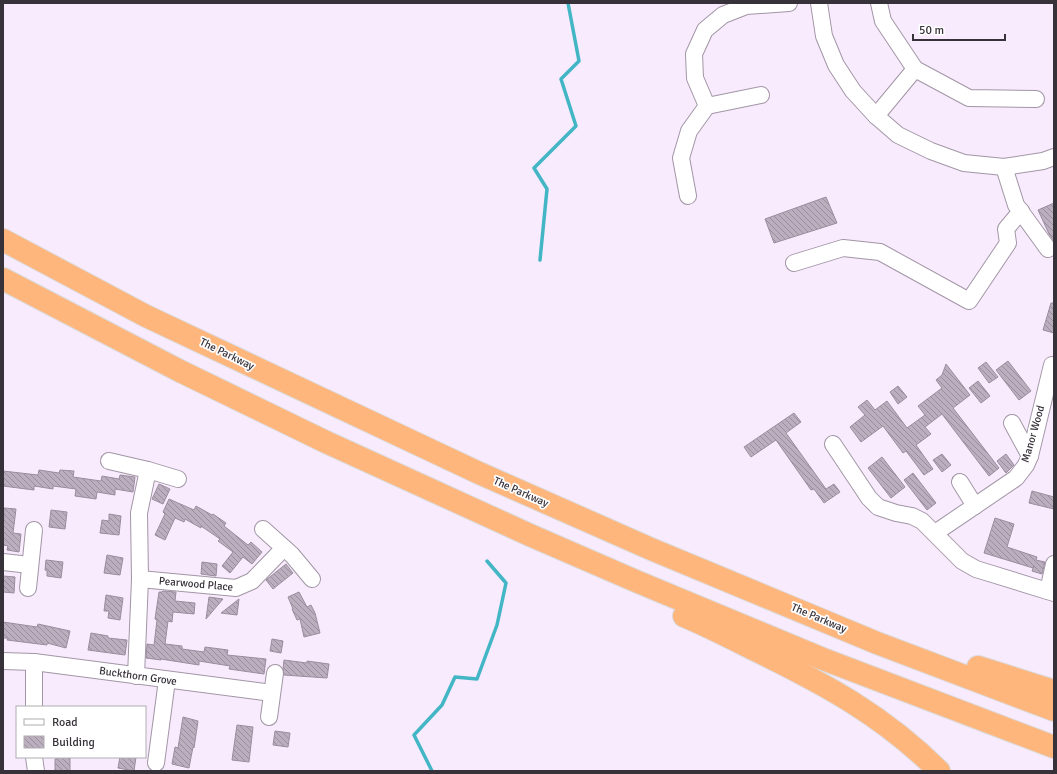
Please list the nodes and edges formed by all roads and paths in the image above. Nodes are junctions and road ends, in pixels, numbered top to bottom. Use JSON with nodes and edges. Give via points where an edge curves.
{"nodes":[{"id":1,"x":789,"y":3,"type":"edge"},
{"id":2,"x":819,"y":3,"type":"edge"},
{"id":3,"x":879,"y":3,"type":"edge"},
{"id":4,"x":745,"y":4,"type":"edge"},
{"id":5,"x":915,"y":69,"type":"junction"},
{"id":6,"x":761,"y":95,"type":"dead end"},
{"id":7,"x":1036,"y":99,"type":"dead end"},
{"id":8,"x":706,"y":106,"type":"junction"},
{"id":9,"x":876,"y":116,"type":"junction"},
{"id":10,"x":1054,"y":157,"type":"edge"},
{"id":11,"x":1004,"y":167,"type":"junction"},
{"id":12,"x":688,"y":196,"type":"dead end"},
{"id":13,"x":1020,"y":211,"type":"junction"},
{"id":14,"x":3,"y":240,"type":"edge"},
{"id":15,"x":1048,"y":249,"type":"dead end"},
{"id":16,"x":794,"y":263,"type":"dead end"},
{"id":17,"x":3,"y":280,"type":"edge"},
{"id":18,"x":1054,"y":365,"type":"edge"},
{"id":19,"x":1012,"y":423,"type":"dead end"},
{"id":20,"x":833,"y":444,"type":"dead end"},
{"id":21,"x":1030,"y":456,"type":"junction"},
{"id":22,"x":109,"y":461,"type":"dead end"},
{"id":23,"x":148,"y":470,"type":"junction"},
{"id":24,"x":178,"y":479,"type":"dead end"},
{"id":25,"x":960,"y":482,"type":"dead end"},
{"id":26,"x":976,"y":506,"type":"junction"},
{"id":27,"x":263,"y":529,"type":"dead end"},
{"id":28,"x":34,"y":530,"type":"dead end"},
{"id":29,"x":935,"y":533,"type":"junction"},
{"id":30,"x":532,"y":536,"type":"junction"},
{"id":31,"x":284,"y":548,"type":"junction"},
{"id":32,"x":3,"y":562,"type":"edge"},
{"id":33,"x":1054,"y":564,"type":"edge"},
{"id":34,"x":30,"y":565,"type":"junction"},
{"id":35,"x":140,"y":579,"type":"junction"},
{"id":36,"x":312,"y":579,"type":"dead end"},
{"id":37,"x":28,"y":588,"type":"dead end"},
{"id":38,"x":1051,"y":592,"type":"edge"},
{"id":39,"x":784,"y":604,"type":"junction"},
{"id":40,"x":3,"y":661,"type":"edge"},
{"id":41,"x":34,"y":662,"type":"junction"},
{"id":42,"x":275,"y":674,"type":"dead end"},
{"id":43,"x":136,"y":676,"type":"junction"},
{"id":44,"x":167,"y":680,"type":"junction"},
{"id":45,"x":1054,"y":691,"type":"edge"},
{"id":46,"x":272,"y":693,"type":"junction"},
{"id":47,"x":34,"y":706,"type":"edge"},
{"id":48,"x":1054,"y":710,"type":"edge"},
{"id":49,"x":269,"y":717,"type":"dead end"},
{"id":50,"x":1054,"y":747,"type":"edge"},
{"id":51,"x":34,"y":758,"type":"edge"},
{"id":52,"x":156,"y":763,"type":"dead end"},
{"id":53,"x":36,"y":771,"type":"edge"},
{"id":54,"x":940,"y":771,"type":"edge"}],
"edges":[{"from":1,"to":4,"type":"street"},
{"from":2,"to":9,"type":"street","via":[[824,36],[836,65],[853,91]]},
{"from":3,"to":5,"type":"street","via":[[883,21]]},
{"from":4,"to":8,"type":"street","via":[[723,15],[705,30],[694,54],[695,78]]},
{"from":5,"to":7,"type":"street","via":[[969,98]]},
{"from":5,"to":9,"type":"street"},
{"from":6,"to":8,"type":"street"},
{"from":8,"to":12,"type":"street","via":[[689,130],[680,158]]},
{"from":9,"to":11,"type":"street","via":[[898,135],[930,151],[964,163]]},
{"from":10,"to":11,"type":"street"},
{"from":11,"to":13,"type":"street"},
{"from":13,"to":15,"type":"street"},
{"from":13,"to":16,"type":"street","via":[[1006,229],[1008,243],[969,301],[880,252],[843,248]]},
{"from":14,"to":39,"type":"highway","name":"The Parkway","via":[[146,316],[479,473]]},
{"from":17,"to":30,"type":"highway","via":[[326,442]]},
{"from":18,"to":21,"type":"street","name":"Manor Wood"},
{"from":19,"to":21,"type":"street"},
{"from":20,"to":29,"type":"street","via":[[869,498],[878,507],[912,516]]},
{"from":21,"to":26,"type":"street","name":"Manor Wood","via":[[1016,478]]},
{"from":22,"to":23,"type":"street"},
{"from":23,"to":24,"type":"street"},
{"from":23,"to":35,"type":"street","via":[[139,513]]},
{"from":25,"to":26,"type":"street"},
{"from":26,"to":29,"type":"street","name":"Manor Wood"},
{"from":27,"to":31,"type":"street"},
{"from":28,"to":34,"type":"street"},
{"from":29,"to":38,"type":"street","via":[[962,562],[976,569]]},
{"from":30,"to":50,"type":"highway","via":[[823,659]]},
{"from":30,"to":54,"type":"highway","via":[[599,579],[697,622],[808,676],[894,730]]},
{"from":31,"to":35,"type":"street","name":"Pearwood Place","via":[[252,581],[236,588]]},
{"from":31,"to":36,"type":"street"},
{"from":32,"to":34,"type":"street"},
{"from":33,"to":38,"type":"street"},
{"from":34,"to":37,"type":"street"},
{"from":35,"to":43,"type":"street"},
{"from":39,"to":45,"type":"highway","via":[[887,634]]},
{"from":39,"to":48,"type":"highway","name":"The Parkway","via":[[877,643]]},
{"from":40,"to":41,"type":"street","name":"Buckthorn Grove"},
{"from":41,"to":43,"type":"street","name":"Buckthorn Grove"},
{"from":41,"to":47,"type":"street"},
{"from":42,"to":46,"type":"street"},
{"from":43,"to":44,"type":"street","name":"Buckthorn Grove"},
{"from":44,"to":46,"type":"street","name":"Buckthorn Grove"},
{"from":44,"to":52,"type":"street"},
{"from":46,"to":49,"type":"street"},
{"from":51,"to":53,"type":"street"}]}
